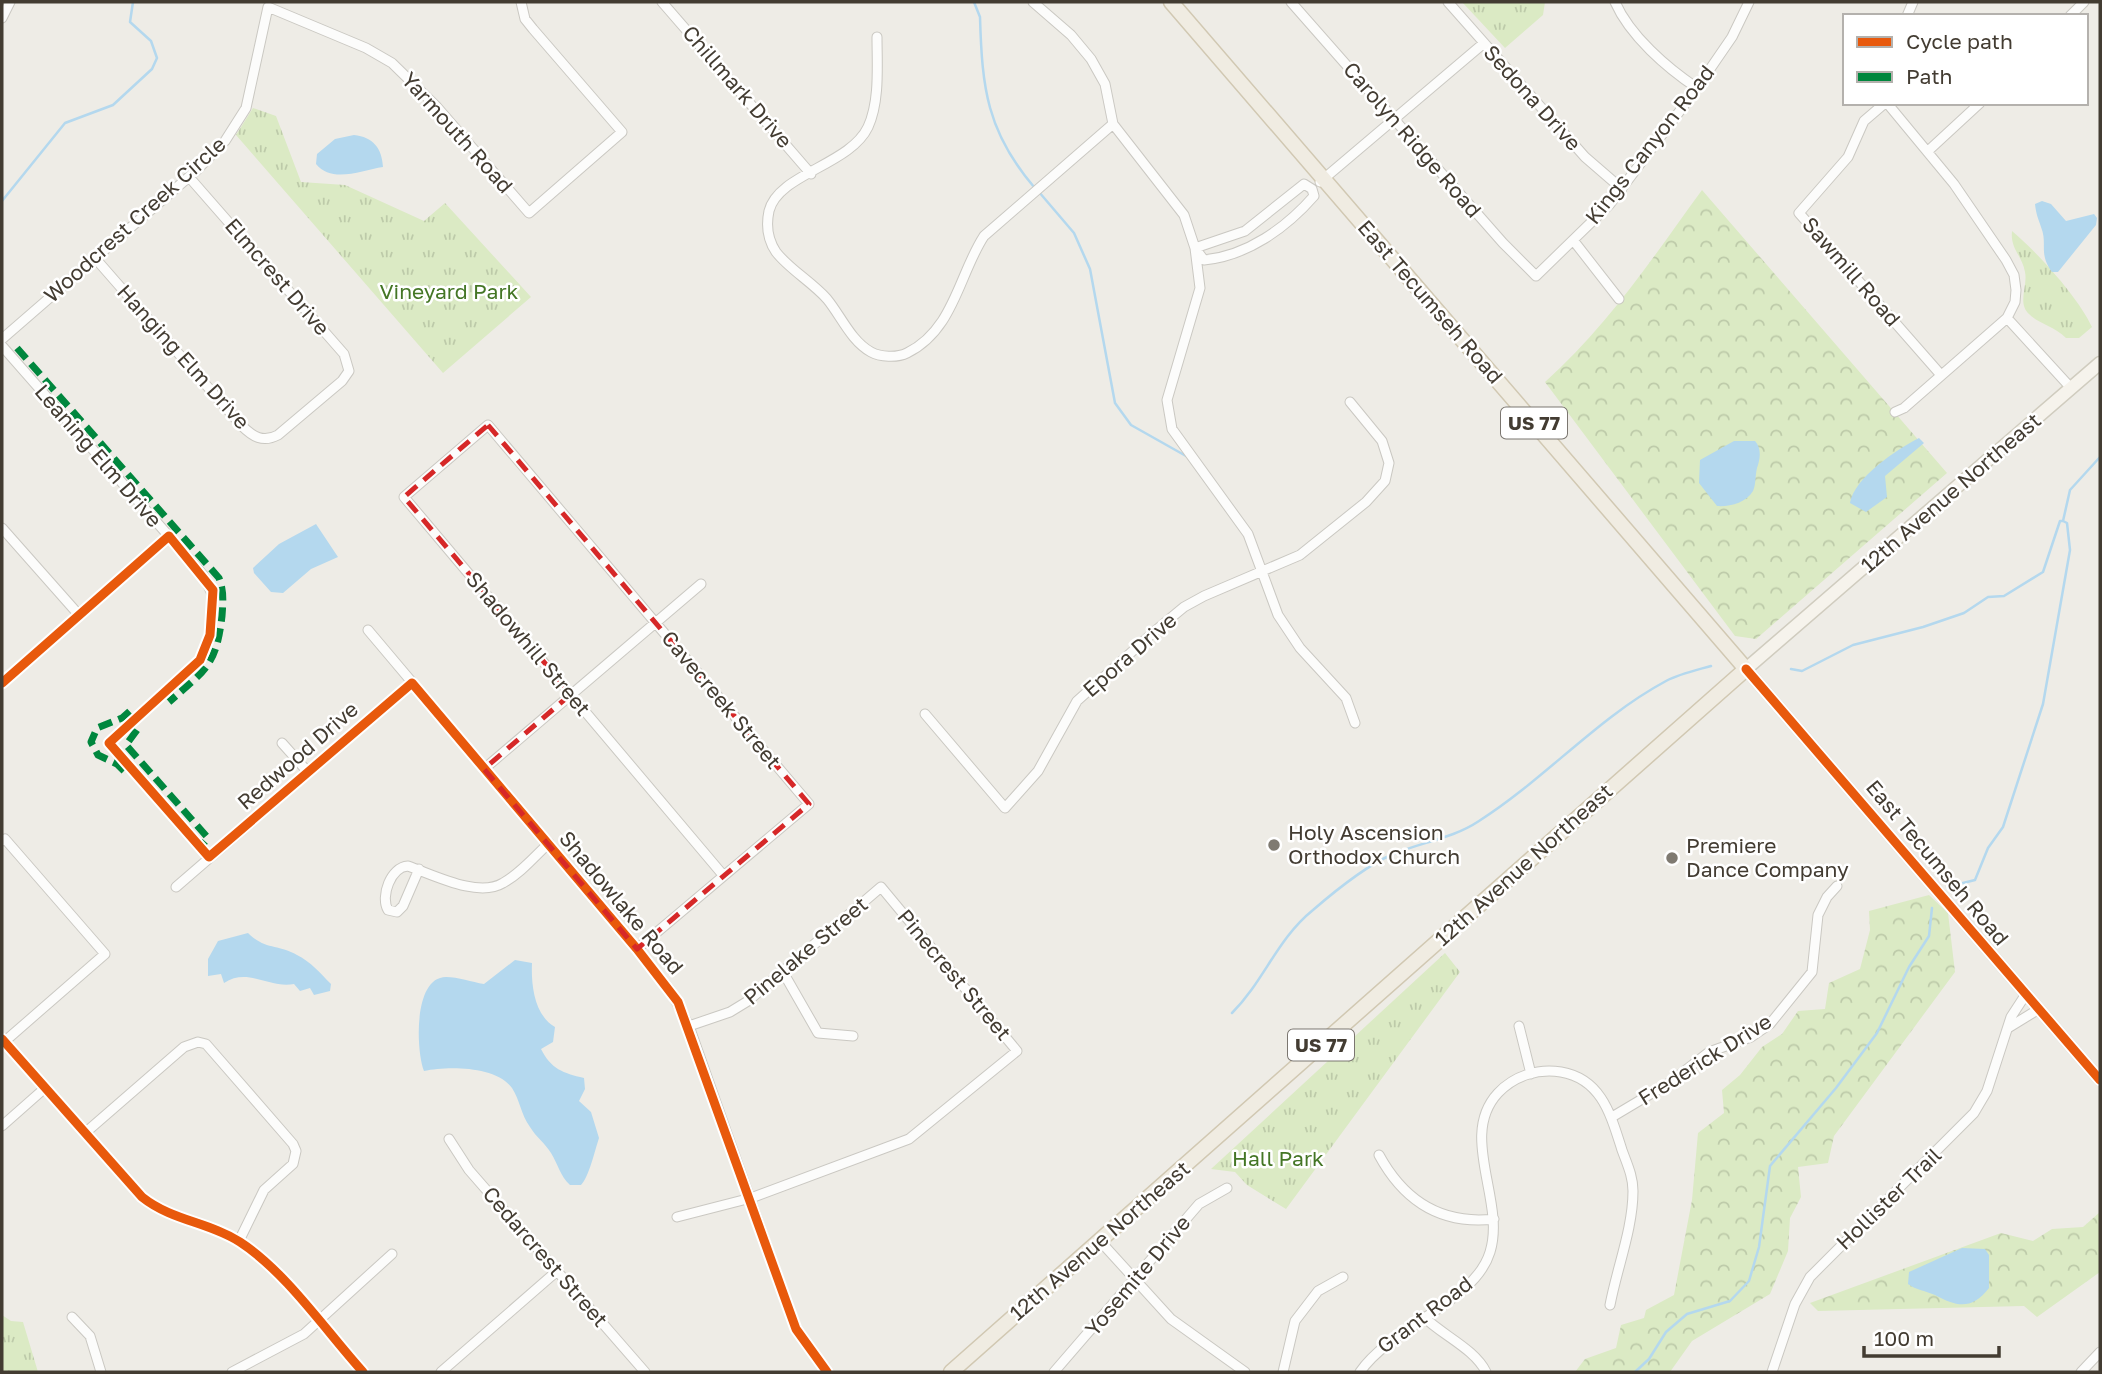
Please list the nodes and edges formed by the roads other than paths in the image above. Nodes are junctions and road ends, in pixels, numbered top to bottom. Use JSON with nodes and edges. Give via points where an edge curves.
{"nodes":[{"id":1,"x":521,"y":2,"type":"edge"},
{"id":2,"x":662,"y":2,"type":"edge"},
{"id":3,"x":1033,"y":2,"type":"edge"},
{"id":4,"x":1171,"y":2,"type":"edge"},
{"id":5,"x":1291,"y":2,"type":"edge"},
{"id":6,"x":1448,"y":2,"type":"edge"},
{"id":7,"x":1615,"y":2,"type":"edge"},
{"id":8,"x":1749,"y":2,"type":"edge"},
{"id":9,"x":268,"y":7,"type":"joint"},
{"id":10,"x":877,"y":37,"type":"dead end"},
{"id":11,"x":1484,"y":43,"type":"junction"},
{"id":12,"x":1697,"y":88,"type":"junction"},
{"id":13,"x":1884,"y":105,"type":"edge"},
{"id":14,"x":1888,"y":105,"type":"edge"},
{"id":15,"x":1978,"y":105,"type":"edge"},
{"id":16,"x":1394,"y":119,"type":"junction"},
{"id":17,"x":1113,"y":124,"type":"junction"},
{"id":18,"x":1928,"y":151,"type":"junction"},
{"id":19,"x":811,"y":174,"type":"junction"},
{"id":20,"x":189,"y":177,"type":"junction"},
{"id":21,"x":1324,"y":178,"type":"junction"},
{"id":22,"x":1312,"y":189,"type":"junction"},
{"id":23,"x":1622,"y":189,"type":"junction"},
{"id":24,"x":1573,"y":240,"type":"junction"},
{"id":25,"x":1195,"y":248,"type":"junction"},
{"id":26,"x":95,"y":258,"type":"junction"},
{"id":27,"x":1536,"y":275,"type":"joint"},
{"id":28,"x":1619,"y":299,"type":"dead end"},
{"id":29,"x":2007,"y":318,"type":"junction"},
{"id":30,"x":2,"y":339,"type":"edge"},
{"id":31,"x":2,"y":346,"type":"edge"},
{"id":32,"x":2100,"y":363,"type":"edge"},
{"id":33,"x":1941,"y":375,"type":"junction"},
{"id":34,"x":342,"y":381,"type":"joint"},
{"id":35,"x":2071,"y":388,"type":"junction"},
{"id":36,"x":1350,"y":402,"type":"dead end"},
{"id":37,"x":1895,"y":412,"type":"dead end"},
{"id":38,"x":488,"y":425,"type":"joint"},
{"id":39,"x":2,"y":528,"type":"edge"},
{"id":40,"x":169,"y":537,"type":"junction"},
{"id":41,"x":1260,"y":573,"type":"junction"},
{"id":42,"x":701,"y":584,"type":"dead end"},
{"id":43,"x":79,"y":615,"type":"junction"},
{"id":44,"x":656,"y":623,"type":"junction"},
{"id":45,"x":368,"y":630,"type":"dead end"},
{"id":46,"x":1746,"y":669,"type":"junction"},
{"id":47,"x":2,"y":683,"type":"edge"},
{"id":48,"x":412,"y":683,"type":"junction"},
{"id":49,"x":571,"y":694,"type":"junction"},
{"id":50,"x":925,"y":714,"type":"dead end"},
{"id":51,"x":1355,"y":723,"type":"dead end"},
{"id":52,"x":282,"y":743,"type":"dead end"},
{"id":53,"x":484,"y":769,"type":"junction"},
{"id":54,"x":307,"y":771,"type":"junction"},
{"id":55,"x":2,"y":841,"type":"edge"},
{"id":56,"x":549,"y":843,"type":"junction"},
{"id":57,"x":209,"y":857,"type":"junction"},
{"id":58,"x":419,"y":869,"type":"junction"},
{"id":59,"x":723,"y":875,"type":"junction"},
{"id":60,"x":1837,"y":886,"type":"dead end"},
{"id":61,"x":176,"y":887,"type":"dead end"},
{"id":62,"x":881,"y":887,"type":"joint"},
{"id":63,"x":637,"y":948,"type":"junction"},
{"id":64,"x":783,"y":972,"type":"junction"},
{"id":65,"x":2026,"y":994,"type":"junction"},
{"id":66,"x":2039,"y":1009,"type":"junction"},
{"id":67,"x":689,"y":1026,"type":"junction"},
{"id":68,"x":1519,"y":1026,"type":"dead end"},
{"id":69,"x":2008,"y":1028,"type":"junction"},
{"id":70,"x":853,"y":1036,"type":"dead end"},
{"id":71,"x":3,"y":1040,"type":"edge"},
{"id":72,"x":1531,"y":1074,"type":"junction"},
{"id":73,"x":2100,"y":1080,"type":"edge"},
{"id":74,"x":45,"y":1088,"type":"junction"},
{"id":75,"x":1612,"y":1117,"type":"junction"},
{"id":76,"x":2,"y":1126,"type":"edge"},
{"id":77,"x":85,"y":1133,"type":"junction"},
{"id":78,"x":449,"y":1139,"type":"dead end"},
{"id":79,"x":1379,"y":1155,"type":"dead end"},
{"id":80,"x":1227,"y":1188,"type":"dead end"},
{"id":81,"x":751,"y":1198,"type":"junction"},
{"id":82,"x":677,"y":1217,"type":"dead end"},
{"id":83,"x":1494,"y":1219,"type":"junction"},
{"id":84,"x":239,"y":1241,"type":"junction"},
{"id":85,"x":1100,"y":1241,"type":"junction"},
{"id":86,"x":392,"y":1254,"type":"dead end"},
{"id":87,"x":557,"y":1271,"type":"junction"},
{"id":88,"x":1343,"y":1277,"type":"dead end"},
{"id":89,"x":1134,"y":1280,"type":"junction"},
{"id":90,"x":1610,"y":1305,"type":"dead end"},
{"id":91,"x":72,"y":1317,"type":"dead end"},
{"id":92,"x":1424,"y":1317,"type":"junction"},
{"id":93,"x":318,"y":1321,"type":"junction"},
{"id":94,"x":2100,"y":1352,"type":"edge"},
{"id":95,"x":1231,"y":1363,"type":"junction"},
{"id":96,"x":101,"y":1372,"type":"edge"},
{"id":97,"x":232,"y":1372,"type":"edge"},
{"id":98,"x":363,"y":1372,"type":"edge"},
{"id":99,"x":441,"y":1372,"type":"edge"},
{"id":100,"x":645,"y":1372,"type":"edge"},
{"id":101,"x":827,"y":1372,"type":"edge"},
{"id":102,"x":951,"y":1372,"type":"edge"},
{"id":103,"x":1054,"y":1372,"type":"edge"},
{"id":104,"x":1226,"y":1372,"type":"edge"},
{"id":105,"x":1245,"y":1372,"type":"edge"},
{"id":106,"x":1283,"y":1372,"type":"edge"},
{"id":107,"x":1360,"y":1372,"type":"edge"},
{"id":108,"x":1486,"y":1372,"type":"edge"},
{"id":109,"x":1772,"y":1372,"type":"edge"},
{"id":110,"x":2081,"y":1372,"type":"edge"}],
"edges":[{"from":1,"to":9,"type":"street","name":"Yarmouth Road","via":[[533,29],[622,132],[529,213],[438,107],[392,63]]},
{"from":2,"to":19,"type":"street","name":"Chillmark Drive"},
{"from":3,"to":17,"type":"street","via":[[1091,59],[1105,84]]},
{"from":4,"to":21,"type":"main road","name":"East Tecumseh Road","number":"US 77"},
{"from":5,"to":16,"type":"street","name":"Carolyn Ridge Road"},
{"from":6,"to":11,"type":"street","name":"Sedona Drive"},
{"from":7,"to":12,"type":"street","via":[[1625,22]]},
{"from":8,"to":12,"type":"street","name":"Kings Canyon Road","via":[[1732,37]]},
{"from":9,"to":20,"type":"street","name":"Woodcrest Creek Circle","via":[[246,108],[225,141]]},
{"from":10,"to":19,"type":"street","via":[[877,79],[869,125],[849,150]]},
{"from":11,"to":16,"type":"street"},
{"from":11,"to":23,"type":"street","name":"Sedona Drive","via":[[1586,157]]},
{"from":12,"to":23,"type":"street","name":"Kings Canyon Road"},
{"from":13,"to":33,"type":"street","name":"Sawmill Road","via":[[1864,121],[1848,157],[1799,213]]},
{"from":14,"to":18,"type":"street"},
{"from":15,"to":18,"type":"street"},
{"from":16,"to":21,"type":"street"},
{"from":16,"to":27,"type":"street","name":"Carolyn Ridge Road"},
{"from":17,"to":19,"type":"street","via":[[984,236],[970,256],[957,299],[926,339],[906,354],[872,352],[854,338],[828,300],[777,253],[769,239],[770,208],[779,195]]},
{"from":17,"to":25,"type":"street","via":[[1184,215]]},
{"from":18,"to":29,"type":"street","via":[[2014,275],[2015,302]]},
{"from":20,"to":26,"type":"street","name":"Woodcrest Creek Circle"},
{"from":20,"to":34,"type":"street","name":"Elmcrest Drive","via":[[344,354],[349,371]]},
{"from":21,"to":22,"type":"street"},
{"from":21,"to":46,"type":"main road","name":"East Tecumseh Road","number":"US 77"},
{"from":22,"to":25,"type":"street","via":[[1304,184],[1260,222]]},
{"from":22,"to":25,"type":"street","via":[[1310,200],[1253,245],[1204,260]]},
{"from":23,"to":24,"type":"street","name":"Kings Canyon Road"},
{"from":24,"to":27,"type":"street","name":"Kings Canyon Road"},
{"from":24,"to":28,"type":"street"},
{"from":25,"to":41,"type":"street","via":[[1200,288],[1167,400],[1170,419],[1172,429],[1248,534]]},
{"from":26,"to":30,"type":"street","name":"Woodcrest Creek Circle"},
{"from":26,"to":34,"type":"street","name":"Hanging Elm Drive","via":[[258,439],[278,435]]},
{"from":29,"to":33,"type":"street"},
{"from":29,"to":35,"type":"street"},
{"from":31,"to":40,"type":"street","name":"Leaning Elm Drive"},
{"from":32,"to":35,"type":"main road","name":"12th Avenue Northeast"},
{"from":33,"to":37,"type":"street"},
{"from":35,"to":46,"type":"main road","name":"12th Avenue Northeast"},
{"from":36,"to":41,"type":"street","via":[[1382,441],[1390,463],[1385,481],[1300,555]]},
{"from":38,"to":44,"type":"street","name":"Cavecreek Street"},
{"from":38,"to":49,"type":"street","name":"Shadowhill Street","via":[[404,496]]},
{"from":39,"to":43,"type":"street"},
{"from":40,"to":43,"type":"street"},
{"from":40,"to":57,"type":"street","name":"Leaning Elm Drive","via":[[213,590],[207,645],[196,665],[109,743]]},
{"from":41,"to":50,"type":"street","name":"Epora Drive","via":[[1184,607],[1092,687],[1077,701],[1038,771],[1006,808]]},
{"from":41,"to":51,"type":"street","via":[[1278,615],[1300,648],[1346,698]]},
{"from":42,"to":44,"type":"street"},
{"from":43,"to":47,"type":"street"},
{"from":44,"to":49,"type":"street"},
{"from":44,"to":59,"type":"street","name":"Cavecreek Street","via":[[809,804]]},
{"from":45,"to":48,"type":"street","name":"Shadowlake Road"},
{"from":46,"to":65,"type":"street","name":"East Tecumseh Road"},
{"from":46,"to":85,"type":"main road","name":"12th Avenue Northeast","number":"US 77"},
{"from":48,"to":53,"type":"street","name":"Shadowlake Road"},
{"from":48,"to":54,"type":"street","name":"Redwood Drive"},
{"from":49,"to":53,"type":"street"},
{"from":49,"to":59,"type":"street","name":"Shadowhill Street"},
{"from":52,"to":54,"type":"street"},
{"from":53,"to":56,"type":"street","name":"Shadowlake Road"},
{"from":54,"to":57,"type":"street","name":"Redwood Drive"},
{"from":55,"to":71,"type":"street","via":[[5,839],[105,954]]},
{"from":56,"to":58,"type":"street","via":[[504,883],[491,888]]},
{"from":56,"to":63,"type":"street","name":"Shadowlake Road"},
{"from":57,"to":61,"type":"street","name":"Redwood Drive"},
{"from":58,"to":58,"type":"street","via":[[404,866],[396,870],[385,898],[388,910],[401,910]]},
{"from":59,"to":63,"type":"street","name":"Cavecreek Street"},
{"from":60,"to":75,"type":"street","name":"Frederick Drive","via":[[1818,915],[1812,972],[1770,1024],[1751,1037],[1709,1052]]},
{"from":62,"to":64,"type":"street","name":"Pinelake Street"},
{"from":62,"to":81,"type":"street","name":"Pinecrest Street","via":[[1017,1051],[909,1139]]},
{"from":63,"to":67,"type":"street","name":"Shadowlake Road","via":[[670,990]]},
{"from":64,"to":67,"type":"street","name":"Pinelake Street","via":[[738,1008]]},
{"from":64,"to":70,"type":"street","via":[[818,1033]]},
{"from":65,"to":66,"type":"street","name":"East Tecumseh Road"},
{"from":65,"to":69,"type":"street","name":"Hollister Trail"},
{"from":66,"to":69,"type":"street"},
{"from":66,"to":73,"type":"street","name":"East Tecumseh Road"},
{"from":67,"to":81,"type":"street","name":"Shadowlake Road"},
{"from":68,"to":72,"type":"street"},
{"from":69,"to":109,"type":"street","name":"Hollister Trail","via":[[1982,1101],[1964,1127],[1810,1277],[1794,1304]]},
{"from":71,"to":74,"type":"street"},
{"from":72,"to":75,"type":"street","name":"Grant Road","via":[[1561,1072],[1585,1081],[1601,1096]]},
{"from":72,"to":83,"type":"street","name":"Grant Road","via":[[1504,1087],[1485,1114],[1482,1144]]},
{"from":74,"to":76,"type":"street"},
{"from":74,"to":77,"type":"street"},
{"from":75,"to":90,"type":"street","name":"Grant Road","via":[[1633,1191]]},
{"from":77,"to":84,"type":"street","via":[[152,1205]]},
{"from":77,"to":84,"type":"street","via":[[184,1047],[198,1042],[212,1049],[296,1151],[293,1164],[257,1200]]},
{"from":78,"to":87,"type":"street","name":"Cedarcrest Street","via":[[469,1170]]},
{"from":79,"to":83,"type":"street","via":[[1392,1179],[1429,1209],[1460,1220]]},
{"from":80,"to":89,"type":"street","name":"Yosemite Drive","via":[[1199,1204]]},
{"from":81,"to":82,"type":"street"},
{"from":81,"to":101,"type":"street","name":"Shadowlake Road","via":[[796,1329]]},
{"from":83,"to":92,"type":"street","name":"Grant Road","via":[[1494,1237],[1484,1267],[1467,1286]]},
{"from":84,"to":93,"type":"street","via":[[269,1266]]},
{"from":85,"to":89,"type":"street"},
{"from":85,"to":102,"type":"main road","name":"12th Avenue Northeast","number":"US 77"},
{"from":86,"to":93,"type":"street"},
{"from":87,"to":99,"type":"street"},
{"from":87,"to":100,"type":"street","name":"Cedarcrest Street"},
{"from":88,"to":106,"type":"street","via":[[1318,1292],[1295,1321]]},
{"from":89,"to":95,"type":"street","via":[[1171,1320]]},
{"from":89,"to":103,"type":"street","name":"Yosemite Drive"},
{"from":91,"to":96,"type":"street","via":[[90,1336]]},
{"from":92,"to":107,"type":"street","name":"Grant Road","via":[[1376,1350]]},
{"from":92,"to":108,"type":"street","via":[[1481,1362]]},
{"from":93,"to":97,"type":"street","via":[[280,1350]]},
{"from":93,"to":98,"type":"street"},
{"from":94,"to":110,"type":"street"},
{"from":95,"to":104,"type":"street"},
{"from":95,"to":105,"type":"street"}]}
